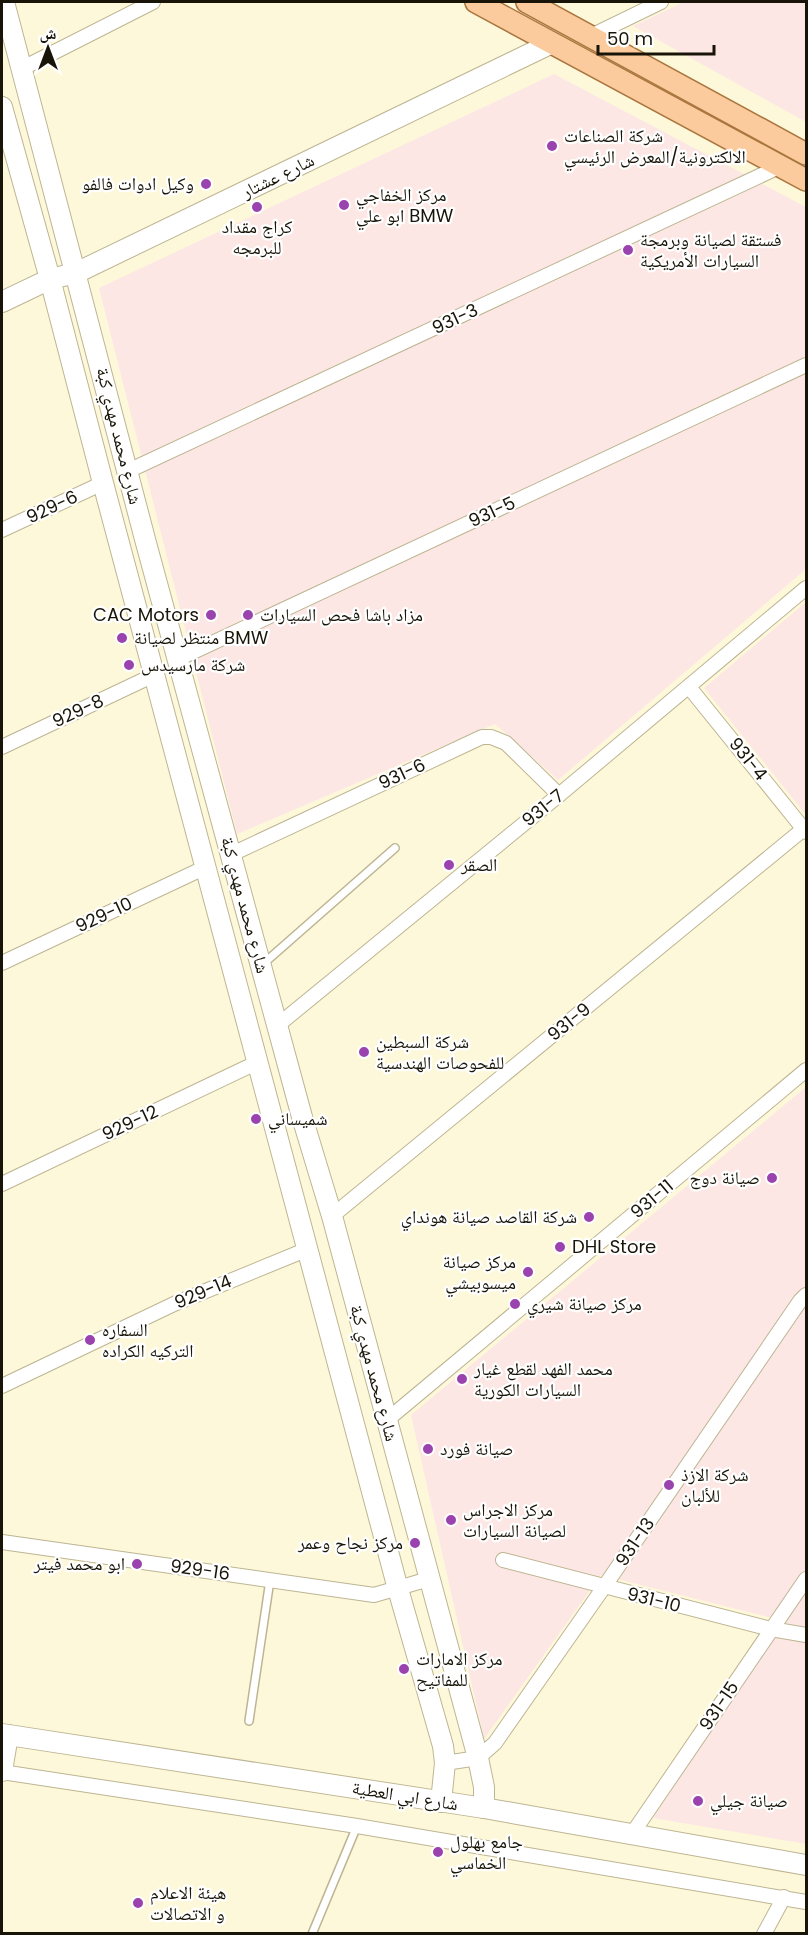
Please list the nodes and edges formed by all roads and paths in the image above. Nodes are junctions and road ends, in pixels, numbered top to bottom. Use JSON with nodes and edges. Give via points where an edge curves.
{"nodes":[{"id":1,"x":4,"y":2,"type":"edge"},
{"id":2,"x":153,"y":2,"type":"edge"},
{"id":3,"x":476,"y":2,"type":"edge"},
{"id":4,"x":527,"y":2,"type":"edge"},
{"id":5,"x":661,"y":2,"type":"edge"},
{"id":6,"x":591,"y":36,"type":"junction"},
{"id":7,"x":552,"y":43,"type":"junction"},
{"id":8,"x":8,"y":46,"type":"edge"},
{"id":9,"x":21,"y":69,"type":"junction"},
{"id":10,"x":2,"y":107,"type":"edge"},
{"id":11,"x":807,"y":153,"type":"edge"},
{"id":12,"x":781,"y":166,"type":"junction"},
{"id":13,"x":807,"y":180,"type":"edge"},
{"id":14,"x":76,"y":273,"type":"junction"},
{"id":15,"x":50,"y":279,"type":"junction"},
{"id":16,"x":2,"y":302,"type":"edge"},
{"id":17,"x":807,"y":365,"type":"edge"},
{"id":18,"x":128,"y":471,"type":"junction"},
{"id":19,"x":103,"y":483,"type":"junction"},
{"id":20,"x":2,"y":530,"type":"edge"},
{"id":21,"x":146,"y":543,"type":"junction"},
{"id":22,"x":121,"y":552,"type":"junction"},
{"id":23,"x":807,"y":588,"type":"edge"},
{"id":24,"x":178,"y":659,"type":"junction"},
{"id":25,"x":154,"y":675,"type":"junction"},
{"id":26,"x":689,"y":687,"type":"junction"},
{"id":27,"x":2,"y":747,"type":"edge"},
{"id":28,"x":559,"y":795,"type":"junction"},
{"id":29,"x":806,"y":829,"type":"edge"},
{"id":30,"x":395,"y":848,"type":"dead end"},
{"id":31,"x":232,"y":855,"type":"junction"},
{"id":32,"x":206,"y":867,"type":"junction"},
{"id":33,"x":2,"y":963,"type":"edge"},
{"id":34,"x":262,"y":966,"type":"junction"},
{"id":35,"x":278,"y":1025,"type":"junction"},
{"id":36,"x":258,"y":1062,"type":"junction"},
{"id":37,"x":807,"y":1070,"type":"edge"},
{"id":38,"x":273,"y":1117,"type":"junction"},
{"id":39,"x":302,"y":1117,"type":"junction"},
{"id":40,"x":2,"y":1184,"type":"edge"},
{"id":41,"x":332,"y":1216,"type":"junction"},
{"id":42,"x":309,"y":1249,"type":"junction"},
{"id":43,"x":807,"y":1295,"type":"edge"},
{"id":44,"x":2,"y":1386,"type":"edge"},
{"id":45,"x":387,"y":1420,"type":"junction"},
{"id":46,"x":2,"y":1542,"type":"edge"},
{"id":47,"x":503,"y":1560,"type":"dead end"},
{"id":48,"x":429,"y":1579,"type":"junction"},
{"id":49,"x":807,"y":1579,"type":"edge"},
{"id":50,"x":270,"y":1580,"type":"junction"},
{"id":51,"x":604,"y":1587,"type":"junction"},
{"id":52,"x":398,"y":1588,"type":"junction"},
{"id":53,"x":771,"y":1629,"type":"junction"},
{"id":54,"x":807,"y":1635,"type":"edge"},
{"id":55,"x":249,"y":1721,"type":"dead end"},
{"id":56,"x":5,"y":1734,"type":"edge"},
{"id":57,"x":478,"y":1758,"type":"junction"},
{"id":58,"x":445,"y":1764,"type":"junction"},
{"id":59,"x":2,"y":1771,"type":"edge"},
{"id":60,"x":441,"y":1802,"type":"junction"},
{"id":61,"x":484,"y":1808,"type":"junction"},
{"id":62,"x":357,"y":1826,"type":"junction"},
{"id":63,"x":632,"y":1834,"type":"junction"},
{"id":64,"x":806,"y":1863,"type":"edge"},
{"id":65,"x":784,"y":1898,"type":"junction"},
{"id":66,"x":807,"y":1902,"type":"edge"},
{"id":67,"x":312,"y":1934,"type":"edge"},
{"id":68,"x":764,"y":1934,"type":"edge"}],
"edges":[{"from":1,"to":8,"type":"street","name":"شارع محمد مهدي كبة"},
{"from":2,"to":9,"type":"street"},
{"from":3,"to":7,"type":"main road"},
{"from":4,"to":6,"type":"main road"},
{"from":5,"to":6,"type":"street"},
{"from":6,"to":11,"type":"main road"},
{"from":7,"to":12,"type":"main road"},
{"from":7,"to":14,"type":"street","name":"شارع عشتار"},
{"from":8,"to":9,"type":"street","name":"شارع محمد مهدي كبة"},
{"from":9,"to":14,"type":"street","name":"شارع محمد مهدي كبة"},
{"from":10,"to":15,"type":"street","name":"شارع محمد مهدي كبة"},
{"from":12,"to":13,"type":"main road"},
{"from":12,"to":18,"type":"street","name":"931-3"},
{"from":14,"to":15,"type":"street","name":"شارع عشتار"},
{"from":14,"to":18,"type":"street","name":"شارع محمد مهدي كبة"},
{"from":15,"to":16,"type":"street","name":"شارع عشتار"},
{"from":15,"to":19,"type":"street","name":"شارع محمد مهدي كبة"},
{"from":17,"to":24,"type":"street","name":"931-5"},
{"from":18,"to":21,"type":"street","name":"شارع محمد مهدي كبة"},
{"from":19,"to":20,"type":"street","name":"929-6"},
{"from":19,"to":22,"type":"street","name":"شارع محمد مهدي كبة"},
{"from":21,"to":22,"type":"street"},
{"from":21,"to":24,"type":"street","name":"شارع محمد مهدي كبة"},
{"from":22,"to":25,"type":"street","name":"شارع محمد مهدي كبة"},
{"from":23,"to":26,"type":"street","name":"931-7"},
{"from":24,"to":31,"type":"street","name":"شارع محمد مهدي كبة"},
{"from":25,"to":27,"type":"street","name":"929-8"},
{"from":25,"to":32,"type":"street","name":"شارع محمد مهدي كبة"},
{"from":26,"to":28,"type":"street","name":"931-7"},
{"from":26,"to":29,"type":"street","name":"931-4"},
{"from":28,"to":31,"type":"street","name":"931-6","via":[[506,743],[482,737]]},
{"from":28,"to":35,"type":"street","name":"931-7"},
{"from":29,"to":41,"type":"street","name":"931-9"},
{"from":30,"to":34,"type":"lane"},
{"from":31,"to":34,"type":"street","name":"شارع محمد مهدي كبة"},
{"from":32,"to":33,"type":"street","name":"929-10"},
{"from":32,"to":36,"type":"street","name":"شارع محمد مهدي كبة"},
{"from":34,"to":35,"type":"street","name":"شارع محمد مهدي كبة"},
{"from":35,"to":39,"type":"street","name":"شارع محمد مهدي كبة"},
{"from":36,"to":38,"type":"street","name":"شارع محمد مهدي كبة"},
{"from":36,"to":40,"type":"street","name":"929-12"},
{"from":37,"to":45,"type":"street","name":"931-11"},
{"from":38,"to":39,"type":"street"},
{"from":38,"to":42,"type":"street","name":"شارع محمد مهدي كبة"},
{"from":39,"to":41,"type":"street","name":"شارع محمد مهدي كبة"},
{"from":41,"to":45,"type":"street","name":"شارع محمد مهدي كبة"},
{"from":42,"to":44,"type":"street","name":"929-14","via":[[174,1304]]},
{"from":42,"to":52,"type":"street","name":"شارع محمد مهدي كبة"},
{"from":43,"to":51,"type":"street","name":"931-13"},
{"from":45,"to":48,"type":"street","name":"شارع محمد مهدي كبة"},
{"from":46,"to":50,"type":"street","name":"929-16"},
{"from":47,"to":51,"type":"street","name":"931-10"},
{"from":48,"to":52,"type":"street","name":"929-16"},
{"from":48,"to":57,"type":"street","name":"شارع محمد مهدي كبة"},
{"from":49,"to":53,"type":"street","name":"931-15"},
{"from":50,"to":52,"type":"street","name":"929-16","via":[[374,1595]]},
{"from":50,"to":55,"type":"lane"},
{"from":51,"to":53,"type":"street","name":"931-10"},
{"from":51,"to":57,"type":"street","name":"931-13","via":[[495,1743]]},
{"from":52,"to":58,"type":"street","name":"شارع محمد مهدي كبة","via":[[440,1732]]},
{"from":53,"to":54,"type":"street","name":"931-10"},
{"from":53,"to":63,"type":"street","name":"931-15"},
{"from":56,"to":59,"type":"street"},
{"from":56,"to":60,"type":"street","name":"شارع ابي العطية"},
{"from":57,"to":58,"type":"street"},
{"from":57,"to":61,"type":"street","name":"شارع محمد مهدي كبة"},
{"from":58,"to":60,"type":"street","name":"شارع محمد مهدي كبة"},
{"from":59,"to":62,"type":"street"},
{"from":60,"to":61,"type":"street","name":"شارع ابي العطية"},
{"from":61,"to":63,"type":"street","name":"شارع ابي العطية"},
{"from":62,"to":65,"type":"street"},
{"from":62,"to":67,"type":"lane"},
{"from":63,"to":64,"type":"street","name":"شارع ابي العطية"},
{"from":65,"to":66,"type":"street"},
{"from":65,"to":68,"type":"street"}]}
